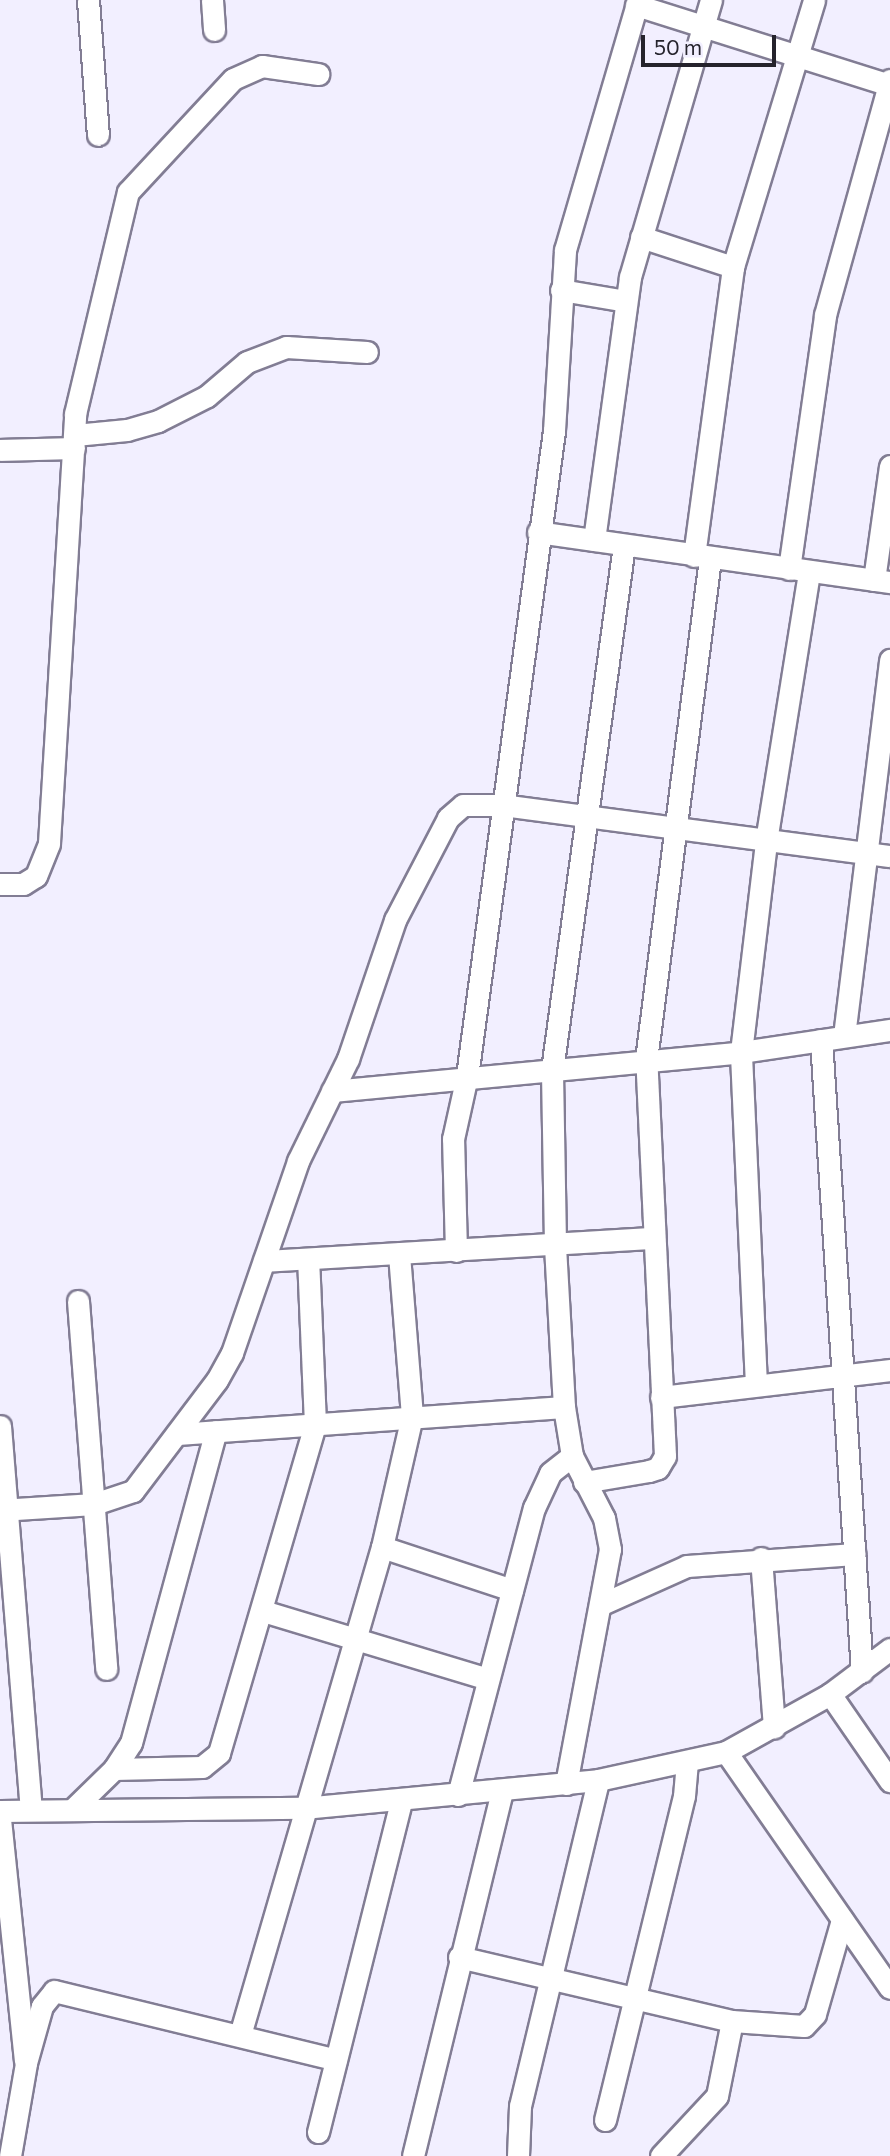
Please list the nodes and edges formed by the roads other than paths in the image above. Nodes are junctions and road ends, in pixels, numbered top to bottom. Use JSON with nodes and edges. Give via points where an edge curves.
{"nodes":[{"id":1,"x":88,"y":0,"type":"edge"},
{"id":2,"x":212,"y":0,"type":"edge"},
{"id":3,"x":711,"y":0,"type":"edge"},
{"id":4,"x":814,"y":0,"type":"edge"},
{"id":5,"x":637,"y":2,"type":"edge"},
{"id":6,"x":704,"y":27,"type":"junction"},
{"id":7,"x":214,"y":30,"type":"dead end"},
{"id":8,"x":797,"y":56,"type":"junction"},
{"id":9,"x":318,"y":74,"type":"dead end"},
{"id":10,"x":890,"y":83,"type":"edge"},
{"id":11,"x":98,"y":135,"type":"dead end"},
{"id":12,"x":641,"y":237,"type":"junction"},
{"id":13,"x":733,"y":267,"type":"junction"},
{"id":14,"x":561,"y":290,"type":"junction"},
{"id":15,"x":626,"y":301,"type":"junction"},
{"id":16,"x":366,"y":352,"type":"dead end"},
{"id":17,"x":74,"y":441,"type":"junction"},
{"id":18,"x":0,"y":450,"type":"edge"},
{"id":19,"x":890,"y":466,"type":"edge"},
{"id":20,"x":538,"y":532,"type":"junction"},
{"id":21,"x":594,"y":540,"type":"junction"},
{"id":22,"x":624,"y":545,"type":"junction"},
{"id":23,"x":702,"y":557,"type":"junction"},
{"id":24,"x":799,"y":570,"type":"junction"},
{"id":25,"x":882,"y":581,"type":"edge"},
{"id":26,"x":890,"y":660,"type":"edge"},
{"id":27,"x":502,"y":805,"type":"junction"},
{"id":28,"x":584,"y":817,"type":"junction"},
{"id":29,"x":675,"y":829,"type":"junction"},
{"id":30,"x":766,"y":841,"type":"junction"},
{"id":31,"x":863,"y":853,"type":"junction"},
{"id":32,"x":890,"y":856,"type":"edge"},
{"id":33,"x":0,"y":884,"type":"edge"},
{"id":34,"x":890,"y":1030,"type":"edge"},
{"id":35,"x":844,"y":1036,"type":"junction"},
{"id":36,"x":821,"y":1040,"type":"junction"},
{"id":37,"x":741,"y":1052,"type":"junction"},
{"id":38,"x":646,"y":1060,"type":"junction"},
{"id":39,"x":552,"y":1070,"type":"junction"},
{"id":40,"x":467,"y":1076,"type":"junction"},
{"id":41,"x":332,"y":1091,"type":"junction"},
{"id":42,"x":652,"y":1238,"type":"junction"},
{"id":43,"x":555,"y":1244,"type":"junction"},
{"id":44,"x":456,"y":1251,"type":"junction"},
{"id":45,"x":399,"y":1254,"type":"junction"},
{"id":46,"x":308,"y":1259,"type":"junction"},
{"id":47,"x":264,"y":1261,"type":"junction"},
{"id":48,"x":78,"y":1301,"type":"dead end"},
{"id":49,"x":890,"y":1370,"type":"edge"},
{"id":50,"x":845,"y":1375,"type":"junction"},
{"id":51,"x":756,"y":1385,"type":"junction"},
{"id":52,"x":661,"y":1397,"type":"junction"},
{"id":53,"x":564,"y":1408,"type":"junction"},
{"id":54,"x":412,"y":1416,"type":"junction"},
{"id":55,"x":315,"y":1424,"type":"junction"},
{"id":56,"x":0,"y":1426,"type":"edge"},
{"id":57,"x":216,"y":1431,"type":"junction"},
{"id":58,"x":177,"y":1434,"type":"junction"},
{"id":59,"x":572,"y":1456,"type":"junction"},
{"id":60,"x":584,"y":1482,"type":"junction"},
{"id":61,"x":94,"y":1504,"type":"junction"},
{"id":62,"x":3,"y":1510,"type":"edge"},
{"id":63,"x":382,"y":1547,"type":"junction"},
{"id":64,"x":855,"y":1554,"type":"junction"},
{"id":65,"x":761,"y":1558,"type":"junction"},
{"id":66,"x":512,"y":1590,"type":"junction"},
{"id":67,"x":602,"y":1604,"type":"junction"},
{"id":68,"x":263,"y":1611,"type":"junction"},
{"id":69,"x":354,"y":1639,"type":"junction"},
{"id":70,"x":890,"y":1649,"type":"edge"},
{"id":71,"x":106,"y":1669,"type":"dead end"},
{"id":72,"x":862,"y":1672,"type":"junction"},
{"id":73,"x":488,"y":1679,"type":"junction"},
{"id":74,"x":830,"y":1694,"type":"junction"},
{"id":75,"x":774,"y":1728,"type":"junction"},
{"id":76,"x":726,"y":1752,"type":"junction"},
{"id":77,"x":687,"y":1763,"type":"junction"},
{"id":78,"x":114,"y":1769,"type":"junction"},
{"id":79,"x":598,"y":1780,"type":"junction"},
{"id":80,"x":890,"y":1781,"type":"edge"},
{"id":81,"x":566,"y":1784,"type":"junction"},
{"id":82,"x":502,"y":1791,"type":"junction"},
{"id":83,"x":458,"y":1795,"type":"junction"},
{"id":84,"x":401,"y":1802,"type":"junction"},
{"id":85,"x":303,"y":1808,"type":"junction"},
{"id":86,"x":73,"y":1809,"type":"junction"},
{"id":87,"x":31,"y":1810,"type":"junction"},
{"id":88,"x":0,"y":1811,"type":"edge"},
{"id":89,"x":0,"y":1819,"type":"edge"},
{"id":90,"x":842,"y":1920,"type":"junction"},
{"id":91,"x":459,"y":1958,"type":"junction"},
{"id":92,"x":551,"y":1981,"type":"junction"},
{"id":93,"x":890,"y":1988,"type":"edge"},
{"id":94,"x":633,"y":1999,"type":"junction"},
{"id":95,"x":732,"y":2021,"type":"junction"},
{"id":96,"x":240,"y":2035,"type":"junction"},
{"id":97,"x":336,"y":2060,"type":"junction"},
{"id":98,"x":26,"y":2063,"type":"junction"},
{"id":99,"x":605,"y":2120,"type":"dead end"},
{"id":100,"x":318,"y":2132,"type":"dead end"},
{"id":101,"x":10,"y":2156,"type":"edge"},
{"id":102,"x":412,"y":2156,"type":"edge"},
{"id":103,"x":518,"y":2156,"type":"edge"},
{"id":104,"x":661,"y":2156,"type":"edge"}],
"edges":[{"from":1,"to":11,"type":"street"},
{"from":2,"to":7,"type":"street"},
{"from":3,"to":6,"type":"street"},
{"from":4,"to":8,"type":"street"},
{"from":5,"to":6,"type":"street"},
{"from":5,"to":14,"type":"street","via":[[565,250]]},
{"from":6,"to":8,"type":"street"},
{"from":6,"to":12,"type":"street"},
{"from":8,"to":10,"type":"street"},
{"from":8,"to":13,"type":"street"},
{"from":9,"to":17,"type":"street","via":[[262,66],[233,79],[128,192],[82,375]]},
{"from":10,"to":24,"type":"street","via":[[822,327]]},
{"from":12,"to":13,"type":"street"},
{"from":12,"to":15,"type":"street"},
{"from":13,"to":23,"type":"street"},
{"from":14,"to":15,"type":"street"},
{"from":14,"to":20,"type":"street","via":[[554,431]]},
{"from":15,"to":21,"type":"street"},
{"from":16,"to":17,"type":"street","via":[[286,347],[247,362],[189,408],[127,430]]},
{"from":17,"to":18,"type":"street"},
{"from":17,"to":33,"type":"street","via":[[50,843],[36,876],[23,884]]},
{"from":19,"to":25,"type":"street"},
{"from":20,"to":21,"type":"street"},
{"from":20,"to":27,"type":"street"},
{"from":21,"to":22,"type":"street"},
{"from":22,"to":23,"type":"street"},
{"from":22,"to":28,"type":"street"},
{"from":23,"to":24,"type":"street"},
{"from":23,"to":29,"type":"street"},
{"from":24,"to":25,"type":"street"},
{"from":24,"to":30,"type":"street"},
{"from":26,"to":31,"type":"street"},
{"from":27,"to":28,"type":"street"},
{"from":27,"to":40,"type":"street"},
{"from":27,"to":41,"type":"street","via":[[472,802],[448,818],[395,920],[348,1059]]},
{"from":28,"to":29,"type":"street"},
{"from":28,"to":39,"type":"street"},
{"from":29,"to":30,"type":"street"},
{"from":29,"to":38,"type":"street"},
{"from":30,"to":31,"type":"street"},
{"from":30,"to":37,"type":"street"},
{"from":31,"to":32,"type":"street"},
{"from":31,"to":35,"type":"street"},
{"from":34,"to":35,"type":"street"},
{"from":35,"to":36,"type":"street"},
{"from":36,"to":37,"type":"street"},
{"from":36,"to":50,"type":"street"},
{"from":37,"to":38,"type":"street"},
{"from":37,"to":51,"type":"street"},
{"from":38,"to":39,"type":"street"},
{"from":38,"to":42,"type":"street"},
{"from":39,"to":40,"type":"street"},
{"from":39,"to":43,"type":"street"},
{"from":40,"to":41,"type":"street"},
{"from":40,"to":44,"type":"street","via":[[453,1146]]},
{"from":41,"to":47,"type":"street","via":[[298,1161]]},
{"from":42,"to":43,"type":"street"},
{"from":42,"to":52,"type":"street"},
{"from":43,"to":44,"type":"street"},
{"from":43,"to":53,"type":"street"},
{"from":44,"to":45,"type":"street"},
{"from":45,"to":46,"type":"street"},
{"from":45,"to":54,"type":"street"},
{"from":46,"to":47,"type":"street"},
{"from":46,"to":55,"type":"street"},
{"from":47,"to":58,"type":"street","via":[[232,1353]]},
{"from":48,"to":61,"type":"street"},
{"from":49,"to":50,"type":"street"},
{"from":50,"to":51,"type":"street"},
{"from":50,"to":64,"type":"street"},
{"from":51,"to":52,"type":"street"},
{"from":52,"to":60,"type":"street","via":[[665,1456],[659,1468]]},
{"from":53,"to":54,"type":"street"},
{"from":53,"to":59,"type":"street"},
{"from":54,"to":55,"type":"street"},
{"from":54,"to":63,"type":"street"},
{"from":55,"to":57,"type":"street"},
{"from":55,"to":68,"type":"street"},
{"from":56,"to":62,"type":"street"},
{"from":57,"to":58,"type":"street"},
{"from":57,"to":78,"type":"street","via":[[131,1743]]},
{"from":58,"to":61,"type":"street","via":[[133,1491]]},
{"from":59,"to":60,"type":"street"},
{"from":59,"to":66,"type":"street","via":[[550,1473],[542,1486]]},
{"from":60,"to":67,"type":"street","via":[[597,1500],[608,1534]]},
{"from":61,"to":62,"type":"street"},
{"from":61,"to":71,"type":"street"},
{"from":62,"to":87,"type":"street"},
{"from":63,"to":66,"type":"street"},
{"from":63,"to":69,"type":"street"},
{"from":64,"to":65,"type":"street"},
{"from":64,"to":72,"type":"street"},
{"from":65,"to":67,"type":"street","via":[[687,1566]]},
{"from":65,"to":75,"type":"street"},
{"from":66,"to":73,"type":"street"},
{"from":67,"to":81,"type":"street"},
{"from":68,"to":69,"type":"street"},
{"from":68,"to":78,"type":"street","via":[[216,1759],[202,1768]]},
{"from":69,"to":73,"type":"street"},
{"from":69,"to":85,"type":"street"},
{"from":70,"to":72,"type":"street"},
{"from":72,"to":74,"type":"street"},
{"from":73,"to":83,"type":"street"},
{"from":74,"to":75,"type":"street"},
{"from":74,"to":80,"type":"street"},
{"from":75,"to":76,"type":"street"},
{"from":76,"to":77,"type":"street"},
{"from":76,"to":90,"type":"street"},
{"from":77,"to":79,"type":"street"},
{"from":77,"to":94,"type":"street","via":[[684,1796]]},
{"from":78,"to":86,"type":"street"},
{"from":79,"to":81,"type":"street"},
{"from":79,"to":92,"type":"street"},
{"from":81,"to":82,"type":"street"},
{"from":82,"to":83,"type":"street"},
{"from":82,"to":91,"type":"street"},
{"from":83,"to":84,"type":"street"},
{"from":84,"to":85,"type":"street"},
{"from":84,"to":97,"type":"street"},
{"from":85,"to":86,"type":"street"},
{"from":85,"to":96,"type":"street"},
{"from":86,"to":87,"type":"street"},
{"from":87,"to":88,"type":"street"},
{"from":89,"to":98,"type":"street"},
{"from":90,"to":93,"type":"street"},
{"from":90,"to":95,"type":"street","via":[[810,2023]]},
{"from":91,"to":92,"type":"street"},
{"from":91,"to":102,"type":"street"},
{"from":92,"to":94,"type":"street"},
{"from":92,"to":103,"type":"street","via":[[517,2122]]},
{"from":94,"to":95,"type":"street"},
{"from":94,"to":99,"type":"street"},
{"from":95,"to":104,"type":"street","via":[[717,2096]]},
{"from":96,"to":97,"type":"street"},
{"from":96,"to":98,"type":"street","via":[[54,1991],[42,2006]]},
{"from":97,"to":100,"type":"street"},
{"from":98,"to":101,"type":"street"}]}
